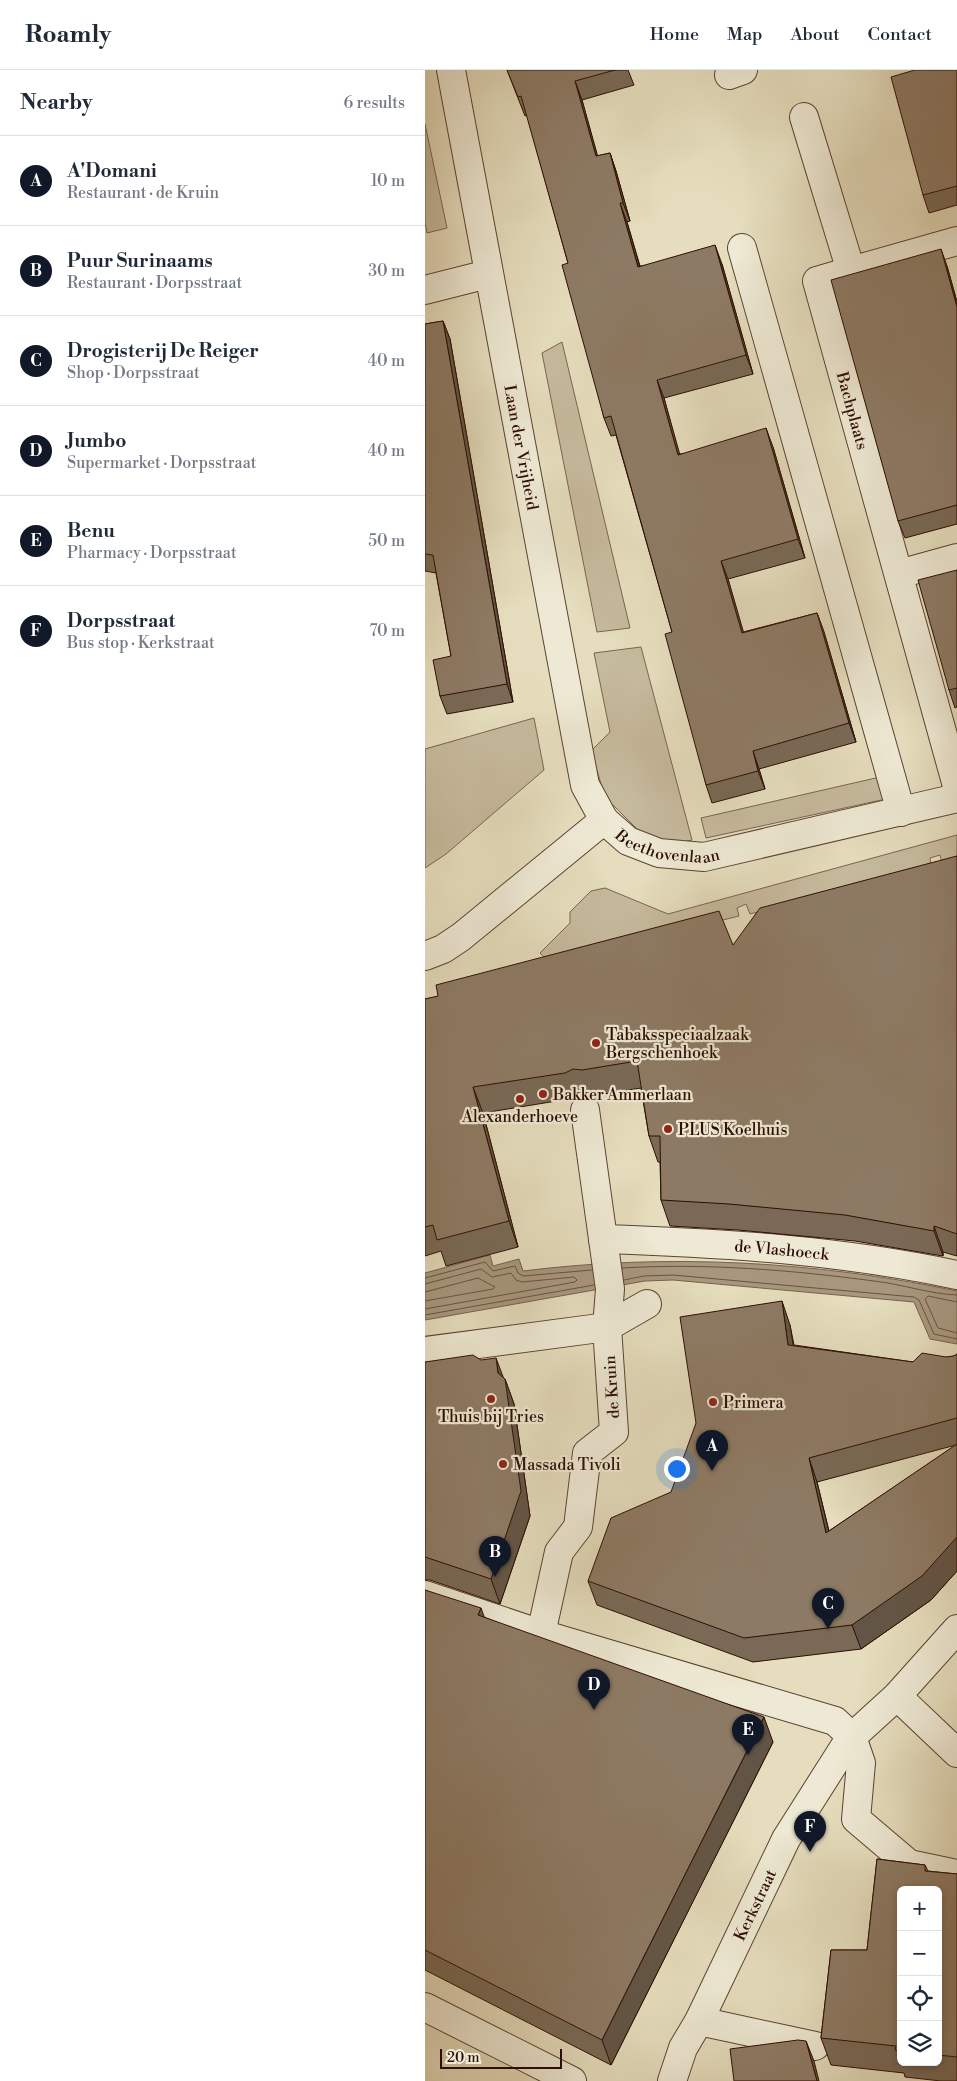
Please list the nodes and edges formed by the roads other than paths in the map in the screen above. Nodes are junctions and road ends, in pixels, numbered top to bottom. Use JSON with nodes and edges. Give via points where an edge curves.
{"nodes":[{"id":1,"x":451,"y":70,"type":"edge"},
{"id":2,"x":804,"y":117,"type":"dead end"},
{"id":3,"x":957,"y":241,"type":"edge"},
{"id":4,"x":742,"y":248,"type":"dead end"},
{"id":5,"x":851,"y":272,"type":"junction"},
{"id":6,"x":488,"y":274,"type":"junction"},
{"id":7,"x":425,"y":290,"type":"edge"},
{"id":8,"x":957,"y":558,"type":"edge"},
{"id":9,"x":899,"y":574,"type":"junction"},
{"id":10,"x":957,"y":786,"type":"edge"},
{"id":11,"x":957,"y":798,"type":"edge"},
{"id":12,"x":901,"y":812,"type":"junction"},
{"id":13,"x":604,"y":820,"type":"junction"},
{"id":14,"x":425,"y":956,"type":"edge"},
{"id":15,"x":585,"y":1110,"type":"dead end"},
{"id":16,"x":605,"y":1247,"type":"junction"},
{"id":17,"x":957,"y":1275,"type":"edge"},
{"id":18,"x":647,"y":1304,"type":"dead end"},
{"id":19,"x":607,"y":1327,"type":"junction"},
{"id":20,"x":425,"y":1351,"type":"edge"},
{"id":21,"x":425,"y":1595,"type":"edge"},
{"id":22,"x":957,"y":1629,"type":"edge"},
{"id":23,"x":541,"y":1634,"type":"junction"},
{"id":24,"x":897,"y":1696,"type":"junction"},
{"id":25,"x":852,"y":1737,"type":"junction"},
{"id":26,"x":957,"y":1753,"type":"edge"},
{"id":27,"x":957,"y":1874,"type":"edge"},
{"id":28,"x":425,"y":2007,"type":"edge"},
{"id":29,"x":699,"y":2021,"type":"junction"},
{"id":30,"x":815,"y":2046,"type":"dead end"},
{"id":31,"x":572,"y":2081,"type":"edge"},
{"id":32,"x":672,"y":2081,"type":"edge"}],
"edges":[{"from":1,"to":6,"type":"street","name":"Laan der Vrijheid"},
{"from":2,"to":5,"type":"street"},
{"from":3,"to":5,"type":"street","name":"Bachplaats"},
{"from":4,"to":12,"type":"street"},
{"from":5,"to":9,"type":"street","name":"Bachplaats","via":[[817,281]]},
{"from":6,"to":7,"type":"street"},
{"from":6,"to":13,"type":"street","name":"Laan der Vrijheid","via":[[585,785]]},
{"from":8,"to":9,"type":"street"},
{"from":9,"to":10,"type":"street","name":"Bachplaats"},
{"from":11,"to":12,"type":"street","name":"Beethovenlaan"},
{"from":12,"to":13,"type":"street","name":"Beethovenlaan","via":[[703,857],[659,853],[628,842]]},
{"from":13,"to":14,"type":"street","name":"Beethovenlaan","via":[[461,937]]},
{"from":15,"to":16,"type":"street"},
{"from":16,"to":17,"type":"street","name":"de Vlashoeck","via":[[813,1252],[905,1263]]},
{"from":16,"to":19,"type":"street","name":"de Kruin","via":[[610,1289]]},
{"from":18,"to":19,"type":"street"},
{"from":19,"to":20,"type":"street"},
{"from":19,"to":23,"type":"street","name":"de Kruin","via":[[614,1432],[587,1453],[578,1527],[559,1552]]},
{"from":21,"to":23,"type":"street"},
{"from":22,"to":24,"type":"street","name":"Kerkstraat"},
{"from":23,"to":25,"type":"street","via":[[835,1721]]},
{"from":24,"to":25,"type":"street","name":"Kerkstraat"},
{"from":24,"to":26,"type":"street"},
{"from":25,"to":27,"type":"street","via":[[861,1763],[856,1819],[909,1864]]},
{"from":25,"to":29,"type":"street","name":"Kerkstraat","via":[[786,1839]]},
{"from":28,"to":31,"type":"street"},
{"from":29,"to":30,"type":"street"},
{"from":29,"to":32,"type":"street","name":"Kerkstraat","via":[[683,2048]]}]}
